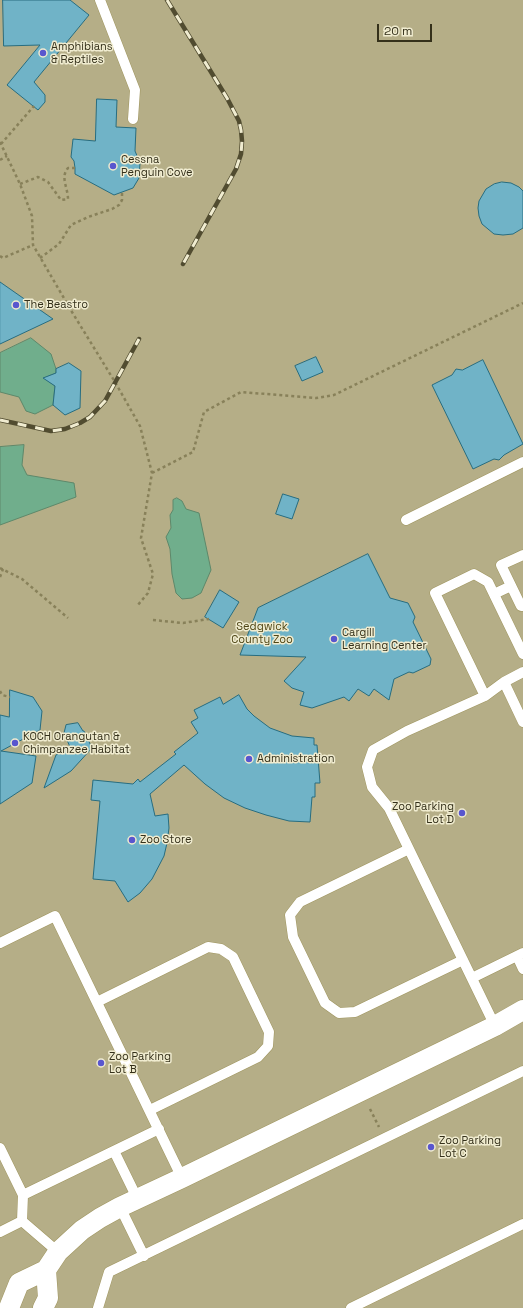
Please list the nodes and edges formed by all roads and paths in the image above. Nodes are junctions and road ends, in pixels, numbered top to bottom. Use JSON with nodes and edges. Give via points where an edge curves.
{"nodes":[{"id":1,"x":100,"y":0,"type":"edge"},
{"id":2,"x":34,"y":106,"type":"dead end"},
{"id":3,"x":133,"y":119,"type":"dead end"},
{"id":4,"x":1,"y":143,"type":"edge"},
{"id":5,"x":7,"y":156,"type":"junction"},
{"id":6,"x":0,"y":160,"type":"edge"},
{"id":7,"x":75,"y":168,"type":"dead end"},
{"id":8,"x":20,"y":184,"type":"junction"},
{"id":9,"x":122,"y":191,"type":"dead end"},
{"id":10,"x":33,"y":245,"type":"junction"},
{"id":11,"x":0,"y":256,"type":"edge"},
{"id":12,"x":40,"y":258,"type":"junction"},
{"id":13,"x":523,"y":303,"type":"edge"},
{"id":14,"x":523,"y":462,"type":"edge"},
{"id":15,"x":152,"y":473,"type":"junction"},
{"id":16,"x":406,"y":520,"type":"dead end"},
{"id":17,"x":523,"y":555,"type":"edge"},
{"id":18,"x":2,"y":568,"type":"edge"},
{"id":19,"x":0,"y":577,"type":"edge"},
{"id":20,"x":511,"y":586,"type":"junction"},
{"id":21,"x":494,"y":594,"type":"junction"},
{"id":22,"x":137,"y":606,"type":"dead end"},
{"id":23,"x":523,"y":606,"type":"edge"},
{"id":24,"x":68,"y":618,"type":"dead end"},
{"id":25,"x":209,"y":619,"type":"dead end"},
{"id":26,"x":153,"y":620,"type":"dead end"},
{"id":27,"x":523,"y":654,"type":"edge"},
{"id":28,"x":523,"y":672,"type":"edge"},
{"id":29,"x":504,"y":682,"type":"junction"},
{"id":30,"x":0,"y":691,"type":"edge"},
{"id":31,"x":485,"y":696,"type":"junction"},
{"id":32,"x":10,"y":697,"type":"dead end"},
{"id":33,"x":523,"y":722,"type":"edge"},
{"id":34,"x":409,"y":849,"type":"junction"},
{"id":35,"x":0,"y":943,"type":"edge"},
{"id":36,"x":520,"y":955,"type":"edge"},
{"id":37,"x":463,"y":960,"type":"junction"},
{"id":38,"x":523,"y":969,"type":"edge"},
{"id":39,"x":472,"y":978,"type":"junction"},
{"id":40,"x":97,"y":1002,"type":"junction"},
{"id":41,"x":523,"y":1010,"type":"edge"},
{"id":42,"x":495,"y":1026,"type":"junction"},
{"id":43,"x":523,"y":1071,"type":"edge"},
{"id":44,"x":370,"y":1109,"type":"dead end"},
{"id":45,"x":150,"y":1110,"type":"junction"},
{"id":46,"x":159,"y":1129,"type":"junction"},
{"id":47,"x":384,"y":1138,"type":"junction"},
{"id":48,"x":0,"y":1148,"type":"edge"},
{"id":49,"x":114,"y":1151,"type":"junction"},
{"id":50,"x":182,"y":1178,"type":"junction"},
{"id":51,"x":23,"y":1195,"type":"junction"},
{"id":52,"x":129,"y":1202,"type":"junction"},
{"id":53,"x":22,"y":1221,"type":"junction"},
{"id":54,"x":523,"y":1224,"type":"edge"},
{"id":55,"x":0,"y":1232,"type":"edge"},
{"id":56,"x":58,"y":1252,"type":"junction"},
{"id":57,"x":144,"y":1256,"type":"junction"},
{"id":58,"x":46,"y":1270,"type":"junction"},
{"id":59,"x":9,"y":1308,"type":"edge"},
{"id":60,"x":43,"y":1308,"type":"edge"},
{"id":61,"x":98,"y":1308,"type":"edge"},
{"id":62,"x":351,"y":1308,"type":"edge"}],
"edges":[{"from":1,"to":3,"type":"lane","via":[[135,90]]},
{"from":2,"to":4,"type":"path"},
{"from":4,"to":5,"type":"path"},
{"from":5,"to":6,"type":"path"},
{"from":5,"to":8,"type":"path"},
{"from":7,"to":8,"type":"path","via":[[68,168],[64,172],[68,199],[60,200],[48,182],[38,177]]},
{"from":8,"to":10,"type":"path","via":[[32,216]]},
{"from":9,"to":12,"type":"path","via":[[119,205],[71,226],[59,244]]},
{"from":10,"to":11,"type":"path","via":[[3,258]]},
{"from":10,"to":12,"type":"path"},
{"from":12,"to":15,"type":"path","via":[[140,426]]},
{"from":13,"to":15,"type":"path","via":[[334,395],[316,398],[241,392],[204,412],[193,452]]},
{"from":14,"to":16,"type":"lane"},
{"from":15,"to":22,"type":"path","via":[[141,538],[154,574],[148,593]]},
{"from":17,"to":20,"type":"lane","via":[[501,565]]},
{"from":18,"to":19,"type":"path"},
{"from":18,"to":24,"type":"path","via":[[22,579]]},
{"from":20,"to":21,"type":"lane"},
{"from":20,"to":23,"type":"lane"},
{"from":21,"to":27,"type":"lane"},
{"from":21,"to":31,"type":"lane","via":[[488,582],[474,574],[435,593]]},
{"from":25,"to":26,"type":"path","via":[[183,623]]},
{"from":28,"to":29,"type":"lane"},
{"from":29,"to":31,"type":"lane"},
{"from":29,"to":33,"type":"lane"},
{"from":30,"to":32,"type":"path","via":[[2,696]]},
{"from":31,"to":34,"type":"lane","via":[[407,731],[373,750],[367,767],[372,787],[389,808]]},
{"from":34,"to":37,"type":"lane"},
{"from":34,"to":37,"type":"lane","via":[[300,902],[290,915],[293,937],[325,1003],[339,1013],[355,1012]]},
{"from":35,"to":40,"type":"lane","via":[[55,916]]},
{"from":36,"to":38,"type":"lane"},
{"from":36,"to":39,"type":"lane"},
{"from":37,"to":39,"type":"lane"},
{"from":39,"to":42,"type":"lane"},
{"from":40,"to":45,"type":"lane"},
{"from":40,"to":45,"type":"lane","via":[[208,947],[221,949],[233,957],[269,1032],[268,1046],[258,1057]]},
{"from":41,"to":42,"type":"street"},
{"from":42,"to":50,"type":"street"},
{"from":43,"to":47,"type":"lane"},
{"from":44,"to":47,"type":"path"},
{"from":45,"to":46,"type":"lane"},
{"from":46,"to":49,"type":"lane"},
{"from":46,"to":50,"type":"lane"},
{"from":47,"to":57,"type":"lane"},
{"from":48,"to":51,"type":"lane"},
{"from":49,"to":51,"type":"lane"},
{"from":49,"to":52,"type":"lane"},
{"from":50,"to":52,"type":"street"},
{"from":51,"to":53,"type":"lane"},
{"from":52,"to":56,"type":"street","via":[[82,1230]]},
{"from":52,"to":57,"type":"lane"},
{"from":53,"to":55,"type":"lane"},
{"from":53,"to":56,"type":"lane"},
{"from":54,"to":62,"type":"lane"},
{"from":56,"to":58,"type":"street"},
{"from":57,"to":61,"type":"lane","via":[[109,1272]]},
{"from":58,"to":59,"type":"street","via":[[19,1282]]},
{"from":58,"to":60,"type":"street","via":[[48,1298]]}]}
